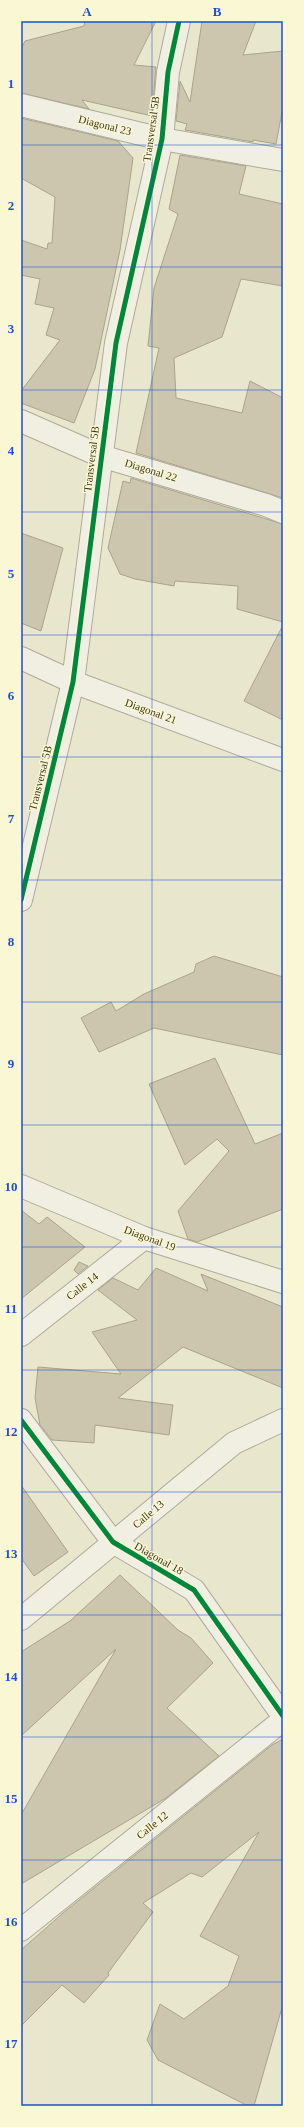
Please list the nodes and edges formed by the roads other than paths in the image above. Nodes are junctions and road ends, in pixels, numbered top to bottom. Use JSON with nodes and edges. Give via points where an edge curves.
{"nodes":[{"id":1,"x":179,"y":21,"type":"edge"},
{"id":2,"x":21,"y":105,"type":"edge"},
{"id":3,"x":162,"y":139,"type":"junction"},
{"id":4,"x":283,"y":160,"type":"edge"},
{"id":5,"x":21,"y":421,"type":"edge"},
{"id":6,"x":102,"y":456,"type":"junction"},
{"id":7,"x":283,"y":512,"type":"edge"},
{"id":8,"x":21,"y":658,"type":"edge"},
{"id":9,"x":73,"y":682,"type":"junction"},
{"id":10,"x":283,"y":760,"type":"edge"},
{"id":11,"x":21,"y":900,"type":"edge"},
{"id":12,"x":21,"y":1186,"type":"edge"},
{"id":13,"x":144,"y":1238,"type":"junction"},
{"id":14,"x":283,"y":1282,"type":"edge"},
{"id":15,"x":21,"y":1335,"type":"edge"},
{"id":16,"x":21,"y":1420,"type":"edge"},
{"id":17,"x":283,"y":1420,"type":"edge"},
{"id":18,"x":114,"y":1542,"type":"junction"},
{"id":19,"x":21,"y":1619,"type":"edge"},
{"id":20,"x":283,"y":1716,"type":"edge"},
{"id":21,"x":283,"y":1720,"type":"edge"},
{"id":22,"x":21,"y":1930,"type":"edge"}],
"edges":[{"from":1,"to":3,"type":"street","name":"Transversal 5B","via":[[168,72]]},
{"from":2,"to":3,"type":"street","name":"Diagonal 23"},
{"from":3,"to":4,"type":"street","name":"Diagonal 23"},
{"from":3,"to":6,"type":"street","name":"Transversal 5B","via":[[116,343]]},
{"from":5,"to":6,"type":"street","name":"Diagonal 22"},
{"from":6,"to":7,"type":"street","name":"Diagonal 22"},
{"from":6,"to":9,"type":"street","name":"Transversal 5B"},
{"from":8,"to":9,"type":"street","name":"Diagonal 21"},
{"from":9,"to":10,"type":"street","name":"Diagonal 21"},
{"from":9,"to":11,"type":"street","name":"Transversal 5B"},
{"from":12,"to":13,"type":"street","name":"Diagonal 19"},
{"from":13,"to":14,"type":"street","name":"Diagonal 19"},
{"from":13,"to":15,"type":"street","name":"Calle 14"},
{"from":16,"to":18,"type":"street","name":"Diagonal 18"},
{"from":17,"to":18,"type":"street","name":"Calle 13","via":[[234,1443]]},
{"from":18,"to":19,"type":"street","name":"Calle 13"},
{"from":18,"to":20,"type":"street","name":"Diagonal 18","via":[[194,1590]]},
{"from":21,"to":22,"type":"street","name":"Calle 12"}]}
